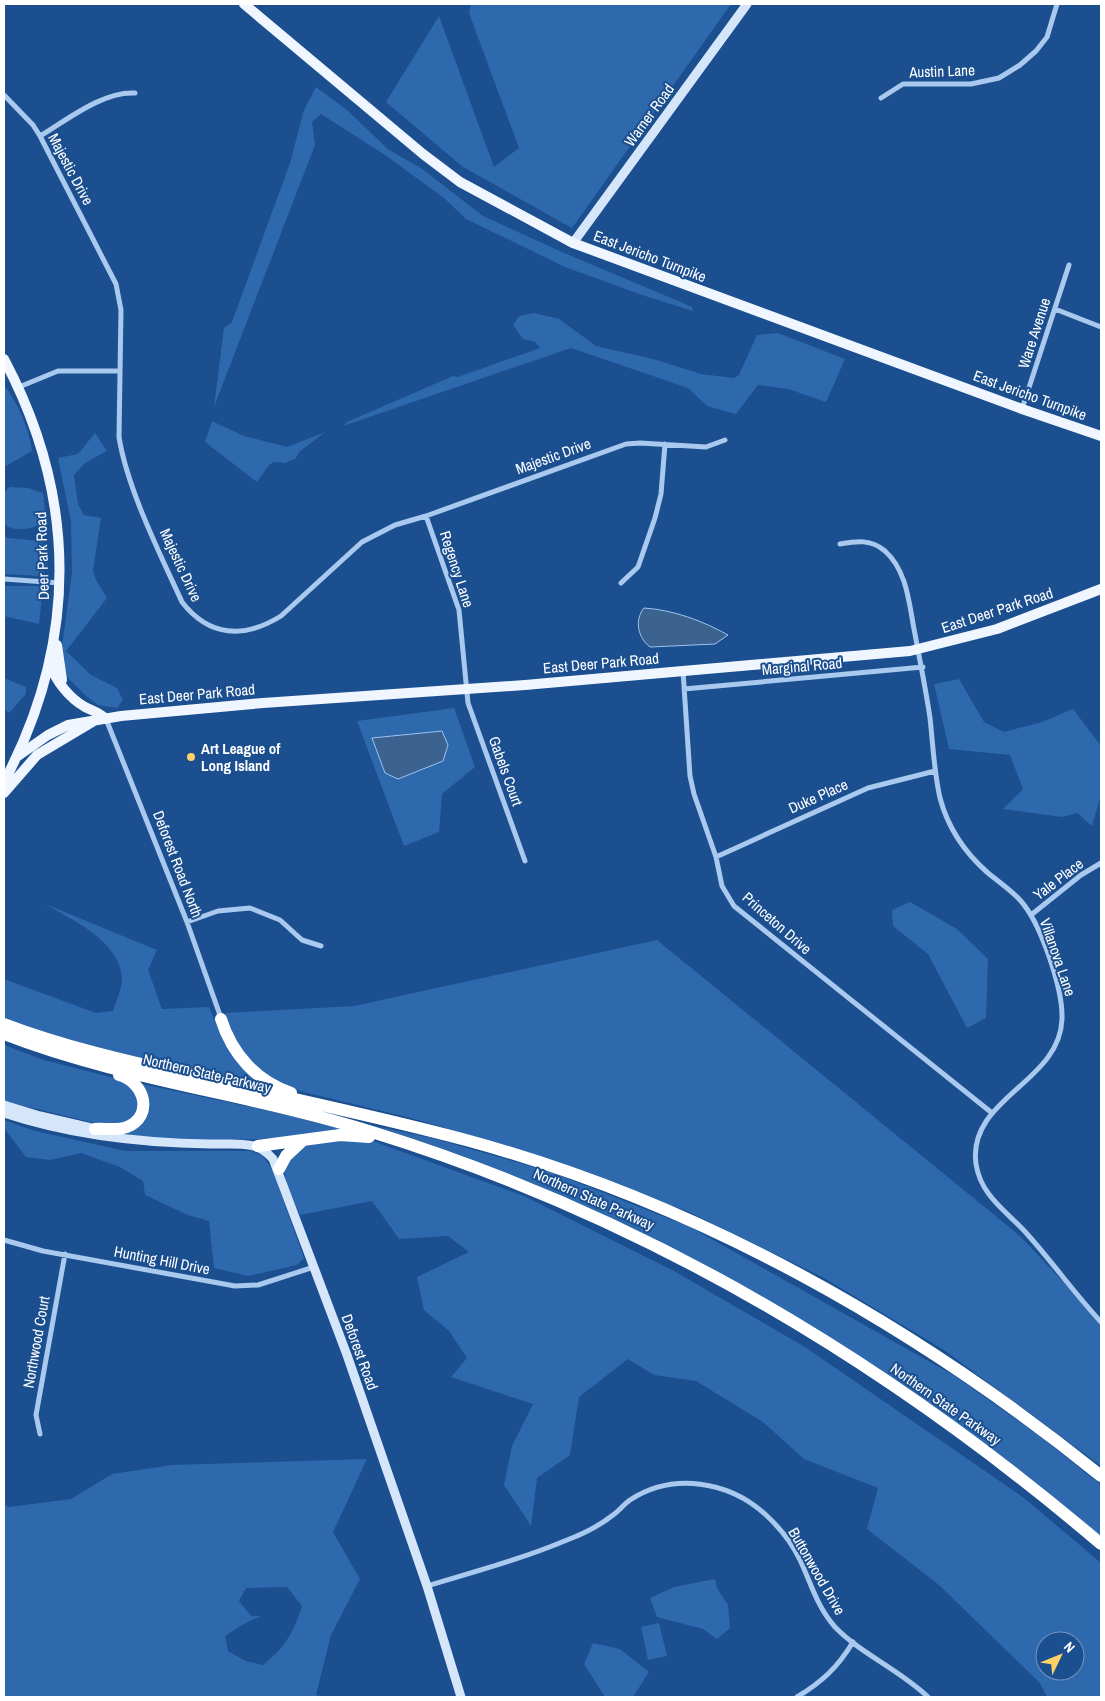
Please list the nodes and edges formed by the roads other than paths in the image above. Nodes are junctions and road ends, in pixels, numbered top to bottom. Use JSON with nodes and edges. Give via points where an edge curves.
{"nodes":[{"id":1,"x":244,"y":4,"type":"edge"},
{"id":2,"x":747,"y":4,"type":"edge"},
{"id":3,"x":1057,"y":4,"type":"edge"},
{"id":4,"x":135,"y":92,"type":"dead end"},
{"id":5,"x":4,"y":94,"type":"edge"},
{"id":6,"x":881,"y":98,"type":"dead end"},
{"id":7,"x":40,"y":136,"type":"junction"},
{"id":8,"x":573,"y":243,"type":"junction"},
{"id":9,"x":1069,"y":265,"type":"dead end"},
{"id":10,"x":1055,"y":309,"type":"junction"},
{"id":11,"x":1101,"y":327,"type":"edge"},
{"id":12,"x":4,"y":359,"type":"edge"},
{"id":13,"x":120,"y":371,"type":"junction"},
{"id":14,"x":18,"y":387,"type":"junction"},
{"id":15,"x":1022,"y":409,"type":"junction"},
{"id":16,"x":1101,"y":436,"type":"edge"},
{"id":17,"x":725,"y":440,"type":"dead end"},
{"id":18,"x":664,"y":444,"type":"junction"},
{"id":19,"x":426,"y":516,"type":"junction"},
{"id":20,"x":840,"y":544,"type":"dead end"},
{"id":21,"x":4,"y":579,"type":"edge"},
{"id":22,"x":61,"y":583,"type":"junction"},
{"id":23,"x":621,"y":583,"type":"dead end"},
{"id":24,"x":1101,"y":589,"type":"edge"},
{"id":25,"x":57,"y":624,"type":"junction"},
{"id":26,"x":918,"y":649,"type":"junction"},
{"id":27,"x":50,"y":664,"type":"junction"},
{"id":28,"x":923,"y":667,"type":"junction"},
{"id":29,"x":682,"y":670,"type":"junction"},
{"id":30,"x":466,"y":689,"type":"junction"},
{"id":31,"x":684,"y":689,"type":"junction"},
{"id":32,"x":67,"y":692,"type":"junction"},
{"id":33,"x":106,"y":719,"type":"junction"},
{"id":34,"x":94,"y":721,"type":"junction"},
{"id":35,"x":18,"y":756,"type":"junction"},
{"id":36,"x":935,"y":771,"type":"junction"},
{"id":37,"x":4,"y":782,"type":"edge"},
{"id":38,"x":4,"y":793,"type":"edge"},
{"id":39,"x":716,"y":857,"type":"junction"},
{"id":40,"x":525,"y":861,"type":"dead end"},
{"id":41,"x":1101,"y":863,"type":"edge"},
{"id":42,"x":1031,"y":915,"type":"junction"},
{"id":43,"x":187,"y":922,"type":"junction"},
{"id":44,"x":321,"y":946,"type":"dead end"},
{"id":45,"x":221,"y":1019,"type":"joint"},
{"id":46,"x":4,"y":1024,"type":"edge"},
{"id":47,"x":4,"y":1034,"type":"edge"},
{"id":48,"x":65,"y":1055,"type":"junction"},
{"id":49,"x":4,"y":1105,"type":"edge"},
{"id":50,"x":338,"y":1110,"type":"junction"},
{"id":51,"x":4,"y":1113,"type":"edge"},
{"id":52,"x":992,"y":1113,"type":"junction"},
{"id":53,"x":95,"y":1128,"type":"junction"},
{"id":54,"x":131,"y":1138,"type":"junction"},
{"id":55,"x":304,"y":1140,"type":"junction"},
{"id":56,"x":258,"y":1146,"type":"junction"},
{"id":57,"x":444,"y":1155,"type":"junction"},
{"id":58,"x":279,"y":1169,"type":"junction"},
{"id":59,"x":4,"y":1240,"type":"edge"},
{"id":60,"x":65,"y":1254,"type":"junction"},
{"id":61,"x":314,"y":1267,"type":"junction"},
{"id":62,"x":1101,"y":1322,"type":"edge"},
{"id":63,"x":40,"y":1434,"type":"dead end"},
{"id":64,"x":1101,"y":1476,"type":"edge"},
{"id":65,"x":1101,"y":1544,"type":"edge"},
{"id":66,"x":427,"y":1586,"type":"junction"},
{"id":67,"x":853,"y":1642,"type":"junction"},
{"id":68,"x":461,"y":1697,"type":"edge"},
{"id":69,"x":797,"y":1697,"type":"edge"},
{"id":70,"x":928,"y":1697,"type":"edge"}],
"edges":[{"from":1,"to":8,"type":"main road","name":"East Jericho Turnpike","via":[[460,182]]},
{"from":2,"to":8,"type":"street","name":"Warner Road"},
{"from":3,"to":6,"type":"street","name":"Austin Lane","via":[[1047,36],[1020,66],[999,78],[971,84],[903,84]]},
{"from":4,"to":7,"type":"street","via":[[110,95]]},
{"from":5,"to":7,"type":"street","name":"Majestic Drive"},
{"from":7,"to":13,"type":"street","name":"Majestic Drive","via":[[116,284],[121,310]]},
{"from":8,"to":15,"type":"main road","name":"East Jericho Turnpike"},
{"from":9,"to":10,"type":"street","name":"Ware Avenue"},
{"from":10,"to":11,"type":"street"},
{"from":10,"to":15,"type":"street","name":"Ware Avenue"},
{"from":12,"to":14,"type":"main road","name":"Deer Park Road"},
{"from":13,"to":14,"type":"street","via":[[58,371]]},
{"from":13,"to":19,"type":"street","name":"Majestic Drive","via":[[119,437],[129,478],[182,602],[191,614],[215,628],[250,630],[265,625],[281,616],[362,542],[395,525]]},
{"from":14,"to":22,"type":"main road","name":"Deer Park Road","via":[[52,484]]},
{"from":15,"to":16,"type":"main road","name":"East Jericho Turnpike"},
{"from":17,"to":18,"type":"street","name":"Majestic Drive","via":[[706,446]]},
{"from":18,"to":19,"type":"street","name":"Majestic Drive","via":[[626,444]]},
{"from":18,"to":23,"type":"street","via":[[661,494],[655,518],[638,567]]},
{"from":19,"to":30,"type":"street","name":"Regency Lane","via":[[459,610]]},
{"from":20,"to":26,"type":"street","name":"Villanova Lane","via":[[859,540],[868,542],[886,552],[897,566],[905,583]]},
{"from":21,"to":22,"type":"street"},
{"from":22,"to":25,"type":"main road","name":"Deer Park Road"},
{"from":24,"to":26,"type":"main road","name":"East Deer Park Road","via":[[997,629]]},
{"from":25,"to":27,"type":"main road","name":"Deer Park Road"},
{"from":25,"to":32,"type":"main road","via":[[59,666]]},
{"from":26,"to":28,"type":"street","name":"Villanova Lane"},
{"from":26,"to":29,"type":"main road","name":"East Deer Park Road"},
{"from":27,"to":32,"type":"main road"},
{"from":27,"to":35,"type":"main road","name":"Deer Park Road"},
{"from":28,"to":31,"type":"street","name":"Marginal Road"},
{"from":28,"to":36,"type":"street","name":"Villanova Lane"},
{"from":29,"to":30,"type":"main road","name":"East Deer Park Road"},
{"from":29,"to":31,"type":"street","name":"Princeton Drive"},
{"from":30,"to":33,"type":"main road","name":"East Deer Park Road","via":[[263,703]]},
{"from":30,"to":40,"type":"street","name":"Gabels Court","via":[[483,747]]},
{"from":31,"to":39,"type":"street","name":"Princeton Drive","via":[[690,776]]},
{"from":32,"to":33,"type":"main road","via":[[77,702]]},
{"from":33,"to":34,"type":"main road","name":"East Deer Park Road"},
{"from":33,"to":43,"type":"street","name":"Deforest Road North"},
{"from":34,"to":35,"type":"main road","name":"East Deer Park Road","via":[[81,721],[48,734]]},
{"from":34,"to":38,"type":"main road","name":"East Deer Park Road","via":[[37,755]]},
{"from":35,"to":37,"type":"main road","name":"Deer Park Road"},
{"from":36,"to":39,"type":"street","name":"Duke Place","via":[[868,788]]},
{"from":36,"to":42,"type":"street","name":"Villanova Lane","via":[[947,820],[958,841],[972,858],[1013,893]]},
{"from":39,"to":52,"type":"street","name":"Princeton Drive","via":[[722,886],[734,906]]},
{"from":41,"to":42,"type":"street","name":"Yale Place"},
{"from":42,"to":52,"type":"street","name":"Villanova Lane","via":[[1059,988],[1062,1021],[1059,1037],[1046,1062]]},
{"from":43,"to":44,"type":"street","via":[[218,911],[250,908],[280,920],[302,940]]},
{"from":43,"to":45,"type":"street","name":"Deforest Road North"},
{"from":45,"to":50,"type":"highway","via":[[238,1054],[262,1078],[283,1090]]},
{"from":46,"to":50,"type":"highway","name":"Northern State Parkway","via":[[106,1056]]},
{"from":47,"to":48,"type":"highway","name":"Northern State Parkway"},
{"from":48,"to":53,"type":"highway","via":[[126,1077],[137,1084],[142,1094],[142,1108],[134,1122],[123,1128]]},
{"from":48,"to":57,"type":"highway","name":"Northern State Parkway","via":[[323,1117]]},
{"from":49,"to":53,"type":"street"},
{"from":50,"to":64,"type":"highway","name":"Northern State Parkway","via":[[444,1135],[541,1163],[639,1198],[734,1241],[849,1302],[923,1348],[1024,1416]]},
{"from":51,"to":54,"type":"street","via":[[72,1131]]},
{"from":52,"to":62,"type":"street","name":"Villanova Lane","via":[[984,1123],[976,1149],[976,1163],[986,1191],[994,1203],[1027,1233]]},
{"from":53,"to":54,"type":"street"},
{"from":54,"to":56,"type":"street"},
{"from":55,"to":56,"type":"highway"},
{"from":55,"to":57,"type":"highway","via":[[340,1135],[363,1136]]},
{"from":55,"to":58,"type":"highway","via":[[289,1152]]},
{"from":56,"to":58,"type":"street","name":"Deforest Road","via":[[271,1155]]},
{"from":57,"to":65,"type":"highway","name":"Northern State Parkway","via":[[612,1223],[750,1295],[919,1403],[1011,1470]]},
{"from":58,"to":61,"type":"street","name":"Deforest Road"},
{"from":59,"to":60,"type":"street","name":"Hunting Hill Drive","via":[[42,1252]]},
{"from":60,"to":61,"type":"street","name":"Hunting Hill Drive","via":[[235,1286],[258,1285]]},
{"from":60,"to":63,"type":"street","name":"Northwood Court","via":[[36,1415]]},
{"from":61,"to":66,"type":"street","name":"Deforest Road"},
{"from":66,"to":67,"type":"street","name":"Buttonwood Drive","via":[[564,1542],[614,1515],[629,1500],[646,1492],[676,1482],[692,1482],[729,1492],[765,1514],[791,1544],[823,1612]]},
{"from":66,"to":68,"type":"street","name":"Deforest Road"},
{"from":67,"to":69,"type":"street","via":[[841,1662],[824,1680]]},
{"from":67,"to":70,"type":"street","name":"Buttonwood Drive","via":[[900,1673]]}]}
